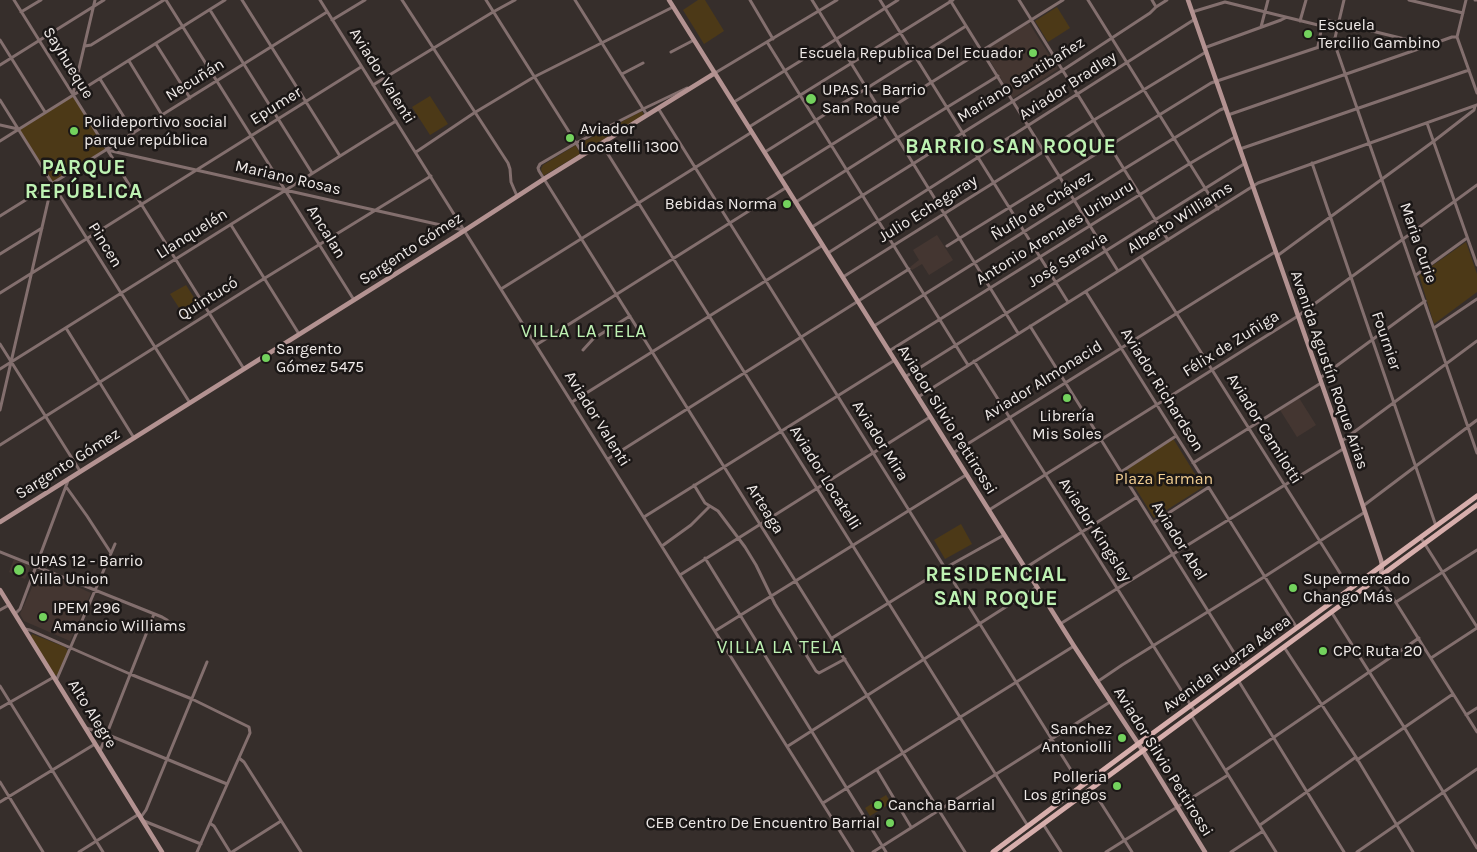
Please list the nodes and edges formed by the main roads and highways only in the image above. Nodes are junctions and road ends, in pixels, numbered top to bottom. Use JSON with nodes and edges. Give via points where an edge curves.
{"nodes":[{"id":1,"x":669,"y":0,"type":"edge"},
{"id":2,"x":1188,"y":0,"type":"edge"},
{"id":3,"x":716,"y":73,"type":"junction"},
{"id":4,"x":1477,"y":496,"type":"edge"},
{"id":5,"x":1477,"y":505,"type":"edge"},
{"id":6,"x":0,"y":522,"type":"edge"},
{"id":7,"x":1382,"y":566,"type":"junction"},
{"id":8,"x":1381,"y":575,"type":"junction"},
{"id":9,"x":0,"y":590,"type":"edge"},
{"id":10,"x":1297,"y":628,"type":"junction"},
{"id":11,"x":1265,"y":661,"type":"junction"},
{"id":12,"x":1138,"y":744,"type":"junction"},
{"id":13,"x":1143,"y":751,"type":"junction"},
{"id":14,"x":162,"y":852,"type":"edge"},
{"id":15,"x":992,"y":852,"type":"edge"},
{"id":16,"x":1005,"y":852,"type":"edge"},
{"id":17,"x":1206,"y":852,"type":"edge"}],
"edges":[{"from":1,"to":3,"type":"main road","name":"Aviador Silvio Pettirossi"},
{"from":2,"to":7,"type":"main road","name":"Avenida Agustín Roque Arias"},
{"from":3,"to":6,"type":"main road","name":"Sargento Gómez"},
{"from":3,"to":12,"type":"main road","name":"Aviador Silvio Pettirossi","via":[[1004,536]]},
{"from":4,"to":7,"type":"main road","name":"Avenida Fuerza Aérea"},
{"from":5,"to":8,"type":"main road","name":"Avenida Fuerza Aérea"},
{"from":7,"to":8,"type":"main road","name":"Avenida Agustín Roque Arias"},
{"from":7,"to":10,"type":"main road","name":"Avenida Fuerza Aérea"},
{"from":8,"to":11,"type":"main road","name":"Avenida Fuerza Aérea"},
{"from":9,"to":14,"type":"main road","name":"Alto Alegre"},
{"from":10,"to":11,"type":"main road","via":[[1298,633]]},
{"from":10,"to":12,"type":"main road","name":"Avenida Fuerza Aérea"},
{"from":11,"to":13,"type":"main road","name":"Avenida Fuerza Aérea"},
{"from":12,"to":13,"type":"main road","name":"Aviador Silvio Pettirossi"},
{"from":12,"to":15,"type":"main road","name":"Avenida Fuerza Aérea"},
{"from":13,"to":16,"type":"main road","name":"Avenida Fuerza Aérea"},
{"from":13,"to":17,"type":"main road","name":"Aviador Silvio Pettirossi"}]}
